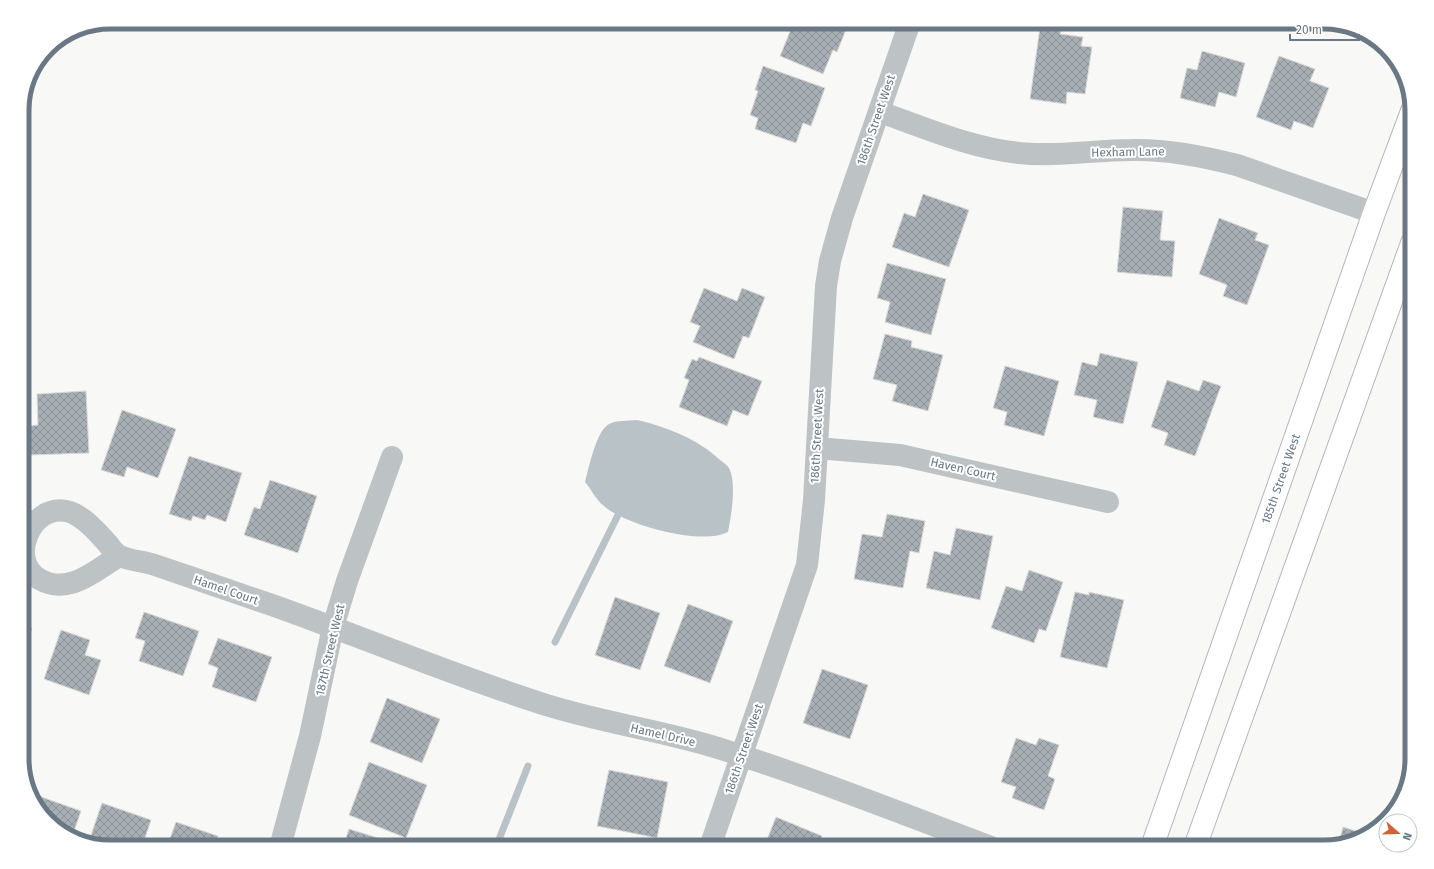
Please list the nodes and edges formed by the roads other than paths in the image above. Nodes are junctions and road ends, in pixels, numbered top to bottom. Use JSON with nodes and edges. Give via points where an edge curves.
{"nodes":[{"id":1,"x":908,"y":29,"type":"edge"},
{"id":2,"x":880,"y":112,"type":"junction"},
{"id":3,"x":1405,"y":130,"type":"edge"},
{"id":4,"x":1374,"y":213,"type":"junction"},
{"id":5,"x":1405,"y":262,"type":"edge"},
{"id":6,"x":817,"y":448,"type":"junction"},
{"id":7,"x":392,"y":457,"type":"dead end"},
{"id":8,"x":1108,"y":502,"type":"dead end"},
{"id":9,"x":119,"y":556,"type":"dead end"},
{"id":10,"x":333,"y":627,"type":"junction"},
{"id":11,"x":741,"y":756,"type":"junction"},
{"id":12,"x":282,"y":840,"type":"edge"},
{"id":13,"x":712,"y":840,"type":"edge"},
{"id":14,"x":972,"y":840,"type":"edge"},
{"id":15,"x":1154,"y":840,"type":"edge"},
{"id":16,"x":1198,"y":840,"type":"edge"}],
"edges":[{"from":1,"to":2,"type":"street","name":"186th Street West"},
{"from":2,"to":4,"type":"street","name":"Hexham Lane","via":[[970,143],[1018,153],[1152,150],[1217,160]]},
{"from":2,"to":6,"type":"street","name":"186th Street West","via":[[842,218],[830,261],[826,286]]},
{"from":3,"to":4,"type":"street","name":"185th Street West"},
{"from":4,"to":15,"type":"street","name":"185th Street West"},
{"from":5,"to":16,"type":"street"},
{"from":6,"to":8,"type":"street","name":"Haven Court","via":[[900,455]]},
{"from":6,"to":11,"type":"street","name":"186th Street West","via":[[813,525],[807,565]]},
{"from":7,"to":10,"type":"street","name":"187th Street West"},
{"from":9,"to":10,"type":"street","name":"Hamel Court","via":[[150,563]]},
{"from":10,"to":11,"type":"street","name":"Hamel Drive","via":[[570,713],[688,740]]},
{"from":10,"to":12,"type":"street","name":"187th Street West","via":[[310,736]]},
{"from":11,"to":13,"type":"street","name":"186th Street West"},
{"from":11,"to":14,"type":"street","name":"Hamel Drive"}]}
